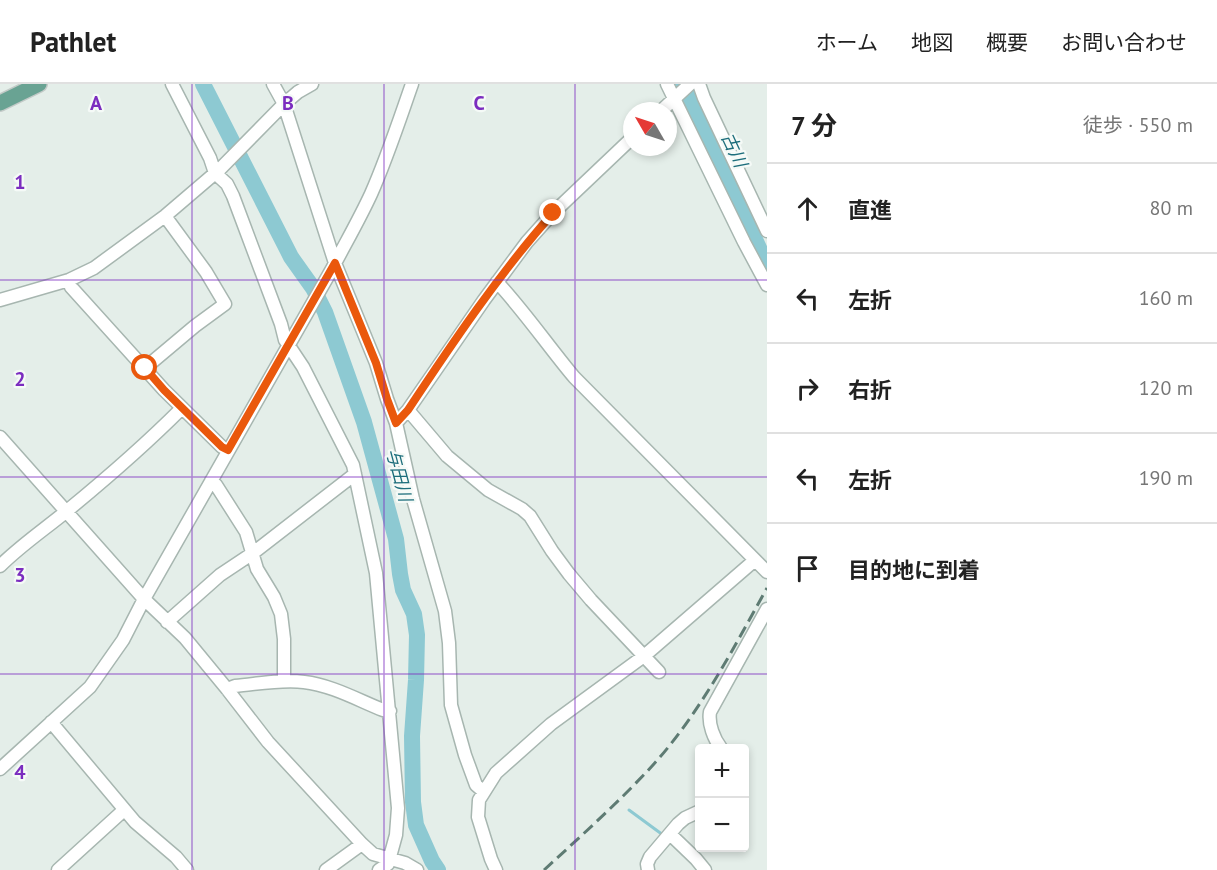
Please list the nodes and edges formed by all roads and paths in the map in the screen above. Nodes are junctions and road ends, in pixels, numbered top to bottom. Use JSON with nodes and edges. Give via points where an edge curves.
{"nodes":[{"id":1,"x":172,"y":84,"type":"edge"},
{"id":2,"x":273,"y":84,"type":"edge"},
{"id":3,"x":312,"y":84,"type":"edge"},
{"id":4,"x":412,"y":84,"type":"edge"},
{"id":5,"x":667,"y":84,"type":"edge"},
{"id":6,"x":690,"y":84,"type":"edge"},
{"id":7,"x":699,"y":84,"type":"edge"},
{"id":8,"x":31,"y":86,"type":"edge"},
{"id":9,"x":675,"y":97,"type":"junction"},
{"id":10,"x":670,"y":102,"type":"edge"},
{"id":11,"x":0,"y":103,"type":"edge"},
{"id":12,"x":281,"y":107,"type":"junction"},
{"id":13,"x":623,"y":147,"type":"edge"},
{"id":14,"x":218,"y":171,"type":"junction"},
{"id":15,"x":165,"y":216,"type":"junction"},
{"id":16,"x":767,"y":231,"type":"edge"},
{"id":17,"x":333,"y":266,"type":"junction"},
{"id":18,"x":69,"y":280,"type":"junction"},
{"id":19,"x":497,"y":282,"type":"junction"},
{"id":20,"x":767,"y":285,"type":"edge"},
{"id":21,"x":0,"y":300,"type":"edge"},
{"id":22,"x":288,"y":346,"type":"junction"},
{"id":23,"x":145,"y":368,"type":"junction"},
{"id":24,"x":182,"y":408,"type":"junction"},
{"id":25,"x":408,"y":410,"type":"junction"},
{"id":26,"x":396,"y":423,"type":"junction"},
{"id":27,"x":0,"y":437,"type":"edge"},
{"id":28,"x":228,"y":450,"type":"junction"},
{"id":29,"x":355,"y":474,"type":"junction"},
{"id":30,"x":211,"y":481,"type":"junction"},
{"id":31,"x":67,"y":511,"type":"junction"},
{"id":32,"x":253,"y":553,"type":"junction"},
{"id":33,"x":755,"y":560,"type":"junction"},
{"id":34,"x":0,"y":566,"type":"edge"},
{"id":35,"x":767,"y":572,"type":"edge"},
{"id":36,"x":144,"y":599,"type":"junction"},
{"id":37,"x":767,"y":609,"type":"edge"},
{"id":38,"x":167,"y":622,"type":"junction"},
{"id":39,"x":644,"y":656,"type":"junction"},
{"id":40,"x":659,"y":672,"type":"dead end"},
{"id":41,"x":284,"y":681,"type":"junction"},
{"id":42,"x":228,"y":689,"type":"junction"},
{"id":43,"x":390,"y":711,"type":"junction"},
{"id":44,"x":51,"y":722,"type":"junction"},
{"id":45,"x":718,"y":744,"type":"edge"},
{"id":46,"x":0,"y":769,"type":"edge"},
{"id":47,"x":483,"y":792,"type":"junction"},
{"id":48,"x":124,"y":810,"type":"junction"},
{"id":49,"x":695,"y":813,"type":"edge"},
{"id":50,"x":670,"y":834,"type":"junction"},
{"id":51,"x":362,"y":844,"type":"junction"},
{"id":52,"x":373,"y":854,"type":"junction"},
{"id":53,"x":389,"y":858,"type":"junction"},
{"id":54,"x":58,"y":870,"type":"edge"},
{"id":55,"x":187,"y":870,"type":"edge"},
{"id":56,"x":326,"y":870,"type":"edge"},
{"id":57,"x":372,"y":870,"type":"edge"},
{"id":58,"x":379,"y":870,"type":"edge"},
{"id":59,"x":417,"y":870,"type":"edge"},
{"id":60,"x":496,"y":870,"type":"edge"},
{"id":61,"x":648,"y":870,"type":"edge"},
{"id":62,"x":705,"y":870,"type":"edge"}],
"edges":[{"from":1,"to":14,"type":"street"},
{"from":2,"to":12,"type":"street"},
{"from":3,"to":12,"type":"street"},
{"from":4,"to":17,"type":"street","via":[[371,193]]},
{"from":5,"to":9,"type":"street"},
{"from":6,"to":9,"type":"street"},
{"from":7,"to":16,"type":"street"},
{"from":8,"to":11,"type":"main road"},
{"from":9,"to":10,"type":"street"},
{"from":9,"to":20,"type":"street"},
{"from":12,"to":14,"type":"street"},
{"from":12,"to":17,"type":"street"},
{"from":13,"to":19,"type":"street","via":[[553,213]]},
{"from":14,"to":15,"type":"street"},
{"from":14,"to":22,"type":"street","via":[[233,196]]},
{"from":15,"to":18,"type":"street","via":[[94,268]]},
{"from":15,"to":23,"type":"street","via":[[225,304]]},
{"from":17,"to":22,"type":"street"},
{"from":17,"to":26,"type":"street","via":[[376,363]]},
{"from":18,"to":21,"type":"street"},
{"from":18,"to":23,"type":"street"},
{"from":19,"to":25,"type":"street"},
{"from":19,"to":33,"type":"street","via":[[574,377]]},
{"from":22,"to":28,"type":"street"},
{"from":22,"to":29,"type":"street","via":[[331,420]]},
{"from":23,"to":24,"type":"street"},
{"from":24,"to":28,"type":"street"},
{"from":24,"to":31,"type":"street"},
{"from":25,"to":26,"type":"street"},
{"from":25,"to":39,"type":"street","via":[[447,456],[488,490],[530,516],[569,574]]},
{"from":26,"to":47,"type":"street","via":[[445,612],[451,705],[476,785]]},
{"from":27,"to":31,"type":"street"},
{"from":28,"to":30,"type":"street"},
{"from":29,"to":32,"type":"street"},
{"from":29,"to":43,"type":"street","via":[[376,573]]},
{"from":30,"to":32,"type":"street","via":[[246,532]]},
{"from":30,"to":36,"type":"street"},
{"from":31,"to":34,"type":"street"},
{"from":31,"to":36,"type":"street"},
{"from":32,"to":38,"type":"street","via":[[220,575]]},
{"from":32,"to":41,"type":"street","via":[[257,569],[281,614]]},
{"from":33,"to":35,"type":"street"},
{"from":33,"to":39,"type":"street"},
{"from":36,"to":38,"type":"street"},
{"from":36,"to":44,"type":"street","via":[[123,640],[90,687]]},
{"from":37,"to":45,"type":"street","via":[[710,712]]},
{"from":38,"to":42,"type":"street"},
{"from":39,"to":40,"type":"street"},
{"from":39,"to":47,"type":"street","via":[[542,732],[496,773]]},
{"from":41,"to":42,"type":"street"},
{"from":41,"to":43,"type":"street","via":[[329,688]]},
{"from":42,"to":51,"type":"street","via":[[268,742]]},
{"from":43,"to":53,"type":"street","via":[[398,808]]},
{"from":44,"to":46,"type":"street"},
{"from":44,"to":48,"type":"street"},
{"from":47,"to":60,"type":"street","via":[[478,817]]},
{"from":48,"to":54,"type":"street"},
{"from":48,"to":55,"type":"street"},
{"from":49,"to":50,"type":"street"},
{"from":50,"to":61,"type":"street","via":[[650,857]]},
{"from":50,"to":62,"type":"street"},
{"from":51,"to":52,"type":"street"},
{"from":51,"to":56,"type":"street"},
{"from":52,"to":53,"type":"street"},
{"from":52,"to":57,"type":"street"},
{"from":53,"to":58,"type":"street","via":[[388,864]]},
{"from":53,"to":59,"type":"street"}]}
